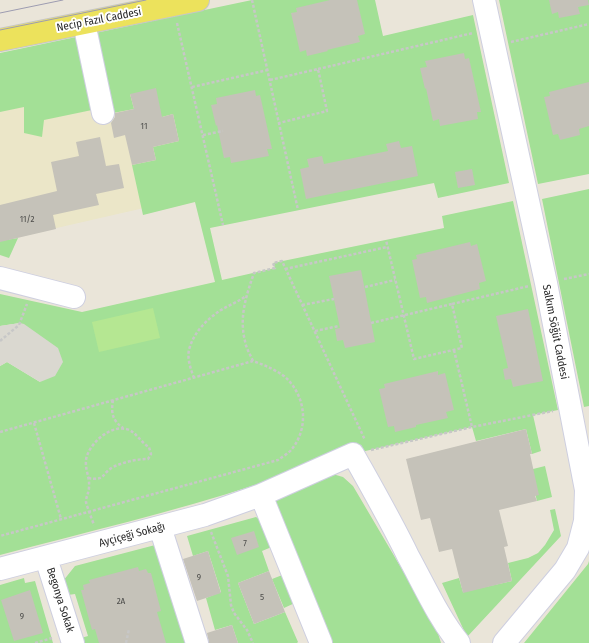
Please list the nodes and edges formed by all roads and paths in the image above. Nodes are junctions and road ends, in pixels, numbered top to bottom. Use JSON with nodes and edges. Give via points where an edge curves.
{"nodes":[{"id":1,"x":198,"y":0,"type":"edge"},
{"id":2,"x":252,"y":0,"type":"edge"},
{"id":3,"x":484,"y":0,"type":"edge"},
{"id":4,"x":176,"y":16,"type":"dead end"},
{"id":5,"x":84,"y":23,"type":"junction"},
{"id":6,"x":589,"y":24,"type":"edge"},
{"id":7,"x":476,"y":32,"type":"dead end"},
{"id":8,"x":0,"y":40,"type":"edge"},
{"id":9,"x":508,"y":43,"type":"dead end"},
{"id":10,"x":318,"y":69,"type":"junction"},
{"id":11,"x":268,"y":70,"type":"junction"},
{"id":12,"x":270,"y":80,"type":"junction"},
{"id":13,"x":192,"y":87,"type":"junction"},
{"id":14,"x":103,"y":112,"type":"dead end"},
{"id":15,"x":279,"y":123,"type":"junction"},
{"id":16,"x":223,"y":131,"type":"dead end"},
{"id":17,"x":203,"y":135,"type":"junction"},
{"id":18,"x":298,"y":210,"type":"dead end"},
{"id":19,"x":223,"y":225,"type":"dead end"},
{"id":20,"x":386,"y":240,"type":"dead end"},
{"id":21,"x":387,"y":247,"type":"junction"},
{"id":22,"x":285,"y":269,"type":"junction"},
{"id":23,"x":589,"y":274,"type":"edge"},
{"id":24,"x":0,"y":278,"type":"edge"},
{"id":25,"x":395,"y":280,"type":"junction"},
{"id":26,"x":558,"y":280,"type":"dead end"},
{"id":27,"x":531,"y":286,"type":"dead end"},
{"id":28,"x":35,"y":287,"type":"junction"},
{"id":29,"x":364,"y":288,"type":"dead end"},
{"id":30,"x":246,"y":296,"type":"junction"},
{"id":31,"x":74,"y":297,"type":"dead end"},
{"id":32,"x":334,"y":299,"type":"dead end"},
{"id":33,"x":452,"y":304,"type":"junction"},
{"id":34,"x":302,"y":305,"type":"junction"},
{"id":35,"x":404,"y":315,"type":"junction"},
{"id":36,"x":372,"y":323,"type":"dead end"},
{"id":37,"x":340,"y":326,"type":"dead end"},
{"id":38,"x":315,"y":331,"type":"junction"},
{"id":39,"x":0,"y":341,"type":"edge"},
{"id":40,"x":454,"y":350,"type":"junction"},
{"id":41,"x":253,"y":361,"type":"junction"},
{"id":42,"x":194,"y":378,"type":"junction"},
{"id":43,"x":113,"y":400,"type":"junction"},
{"id":44,"x":558,"y":410,"type":"dead end"},
{"id":45,"x":34,"y":423,"type":"junction"},
{"id":46,"x":472,"y":427,"type":"junction"},
{"id":47,"x":124,"y":428,"type":"junction"},
{"id":48,"x":0,"y":432,"type":"edge"},
{"id":49,"x":360,"y":449,"type":"junction"},
{"id":50,"x":88,"y":478,"type":"junction"},
{"id":51,"x":261,"y":495,"type":"junction"},
{"id":52,"x":90,"y":511,"type":"junction"},
{"id":53,"x":61,"y":519,"type":"junction"},
{"id":54,"x":160,"y":527,"type":"junction"},
{"id":55,"x":95,"y":529,"type":"dead end"},
{"id":56,"x":210,"y":530,"type":"dead end"},
{"id":57,"x":0,"y":536,"type":"edge"},
{"id":58,"x":46,"y":558,"type":"junction"},
{"id":59,"x":0,"y":569,"type":"edge"},
{"id":60,"x":129,"y":629,"type":"dead end"},
{"id":61,"x":52,"y":638,"type":"dead end"},
{"id":62,"x":35,"y":643,"type":"edge"},
{"id":63,"x":73,"y":643,"type":"edge"},
{"id":64,"x":126,"y":643,"type":"edge"},
{"id":65,"x":197,"y":643,"type":"edge"},
{"id":66,"x":253,"y":643,"type":"edge"},
{"id":67,"x":321,"y":643,"type":"edge"},
{"id":68,"x":458,"y":643,"type":"edge"},
{"id":69,"x":504,"y":643,"type":"edge"}],
"edges":[{"from":1,"to":5,"type":"main road","name":"Necip Fazıl Caddesi"},
{"from":2,"to":11,"type":"path"},
{"from":3,"to":69,"type":"street","name":"Salkım Söğüt Caddesi","via":[[546,283],[586,490],[585,521],[578,548],[565,570]]},
{"from":4,"to":13,"type":"path"},
{"from":5,"to":8,"type":"main road","name":"Necip Fazıl Caddesi"},
{"from":5,"to":14,"type":"street"},
{"from":6,"to":9,"type":"path"},
{"from":7,"to":10,"type":"path"},
{"from":10,"to":12,"type":"path"},
{"from":10,"to":15,"type":"path","via":[[327,112]]},
{"from":11,"to":12,"type":"path"},
{"from":11,"to":13,"type":"path"},
{"from":12,"to":15,"type":"path"},
{"from":13,"to":17,"type":"path"},
{"from":15,"to":18,"type":"path"},
{"from":16,"to":17,"type":"path"},
{"from":17,"to":19,"type":"path"},
{"from":20,"to":21,"type":"path"},
{"from":21,"to":22,"type":"path"},
{"from":21,"to":25,"type":"path"},
{"from":22,"to":30,"type":"path","via":[[282,261],[273,263],[275,268],[254,273]]},
{"from":22,"to":34,"type":"path"},
{"from":23,"to":26,"type":"path"},
{"from":24,"to":28,"type":"street"},
{"from":25,"to":29,"type":"path"},
{"from":25,"to":35,"type":"path"},
{"from":27,"to":33,"type":"path"},
{"from":28,"to":31,"type":"street"},
{"from":28,"to":39,"type":"path","via":[[19,325]]},
{"from":30,"to":41,"type":"path","via":[[242,317],[245,341]]},
{"from":30,"to":42,"type":"path","via":[[205,321],[195,336],[189,351]]},
{"from":32,"to":34,"type":"path"},
{"from":33,"to":35,"type":"path"},
{"from":33,"to":40,"type":"path","via":[[462,348]]},
{"from":34,"to":38,"type":"path"},
{"from":35,"to":36,"type":"path"},
{"from":35,"to":40,"type":"path","via":[[414,359]]},
{"from":37,"to":38,"type":"path"},
{"from":38,"to":49,"type":"path"},
{"from":40,"to":46,"type":"path"},
{"from":41,"to":42,"type":"path"},
{"from":41,"to":52,"type":"path","via":[[270,367],[284,377],[296,390],[302,403],[304,419],[300,435],[292,449],[278,460]]},
{"from":42,"to":43,"type":"path"},
{"from":43,"to":45,"type":"path"},
{"from":43,"to":47,"type":"path","via":[[113,417]]},
{"from":44,"to":46,"type":"path"},
{"from":45,"to":48,"type":"path"},
{"from":45,"to":53,"type":"path"},
{"from":46,"to":49,"type":"path"},
{"from":47,"to":50,"type":"path","via":[[104,434],[90,450],[86,460]]},
{"from":47,"to":50,"type":"path","via":[[133,431],[143,444],[149,447],[152,454],[148,460],[134,460],[115,466],[102,478]]},
{"from":49,"to":51,"type":"street","name":"Ayçiçeği Sokağı"},
{"from":49,"to":68,"type":"street","via":[[380,501],[444,622]]},
{"from":50,"to":52,"type":"path","via":[[86,504]]},
{"from":51,"to":54,"type":"street","name":"Ayçiçeği Sokağı","via":[[206,515]]},
{"from":51,"to":67,"type":"street"},
{"from":52,"to":53,"type":"path"},
{"from":52,"to":55,"type":"path"},
{"from":53,"to":57,"type":"path"},
{"from":54,"to":58,"type":"street","name":"Ayçiçeği Sokağı"},
{"from":54,"to":65,"type":"street"},
{"from":56,"to":66,"type":"path","via":[[228,576],[234,613]]},
{"from":58,"to":59,"type":"street","name":"Ayçiçeği Sokağı"},
{"from":58,"to":63,"type":"street","name":"Begonya Sokak"},
{"from":60,"to":64,"type":"path"},
{"from":61,"to":62,"type":"path"}]}
